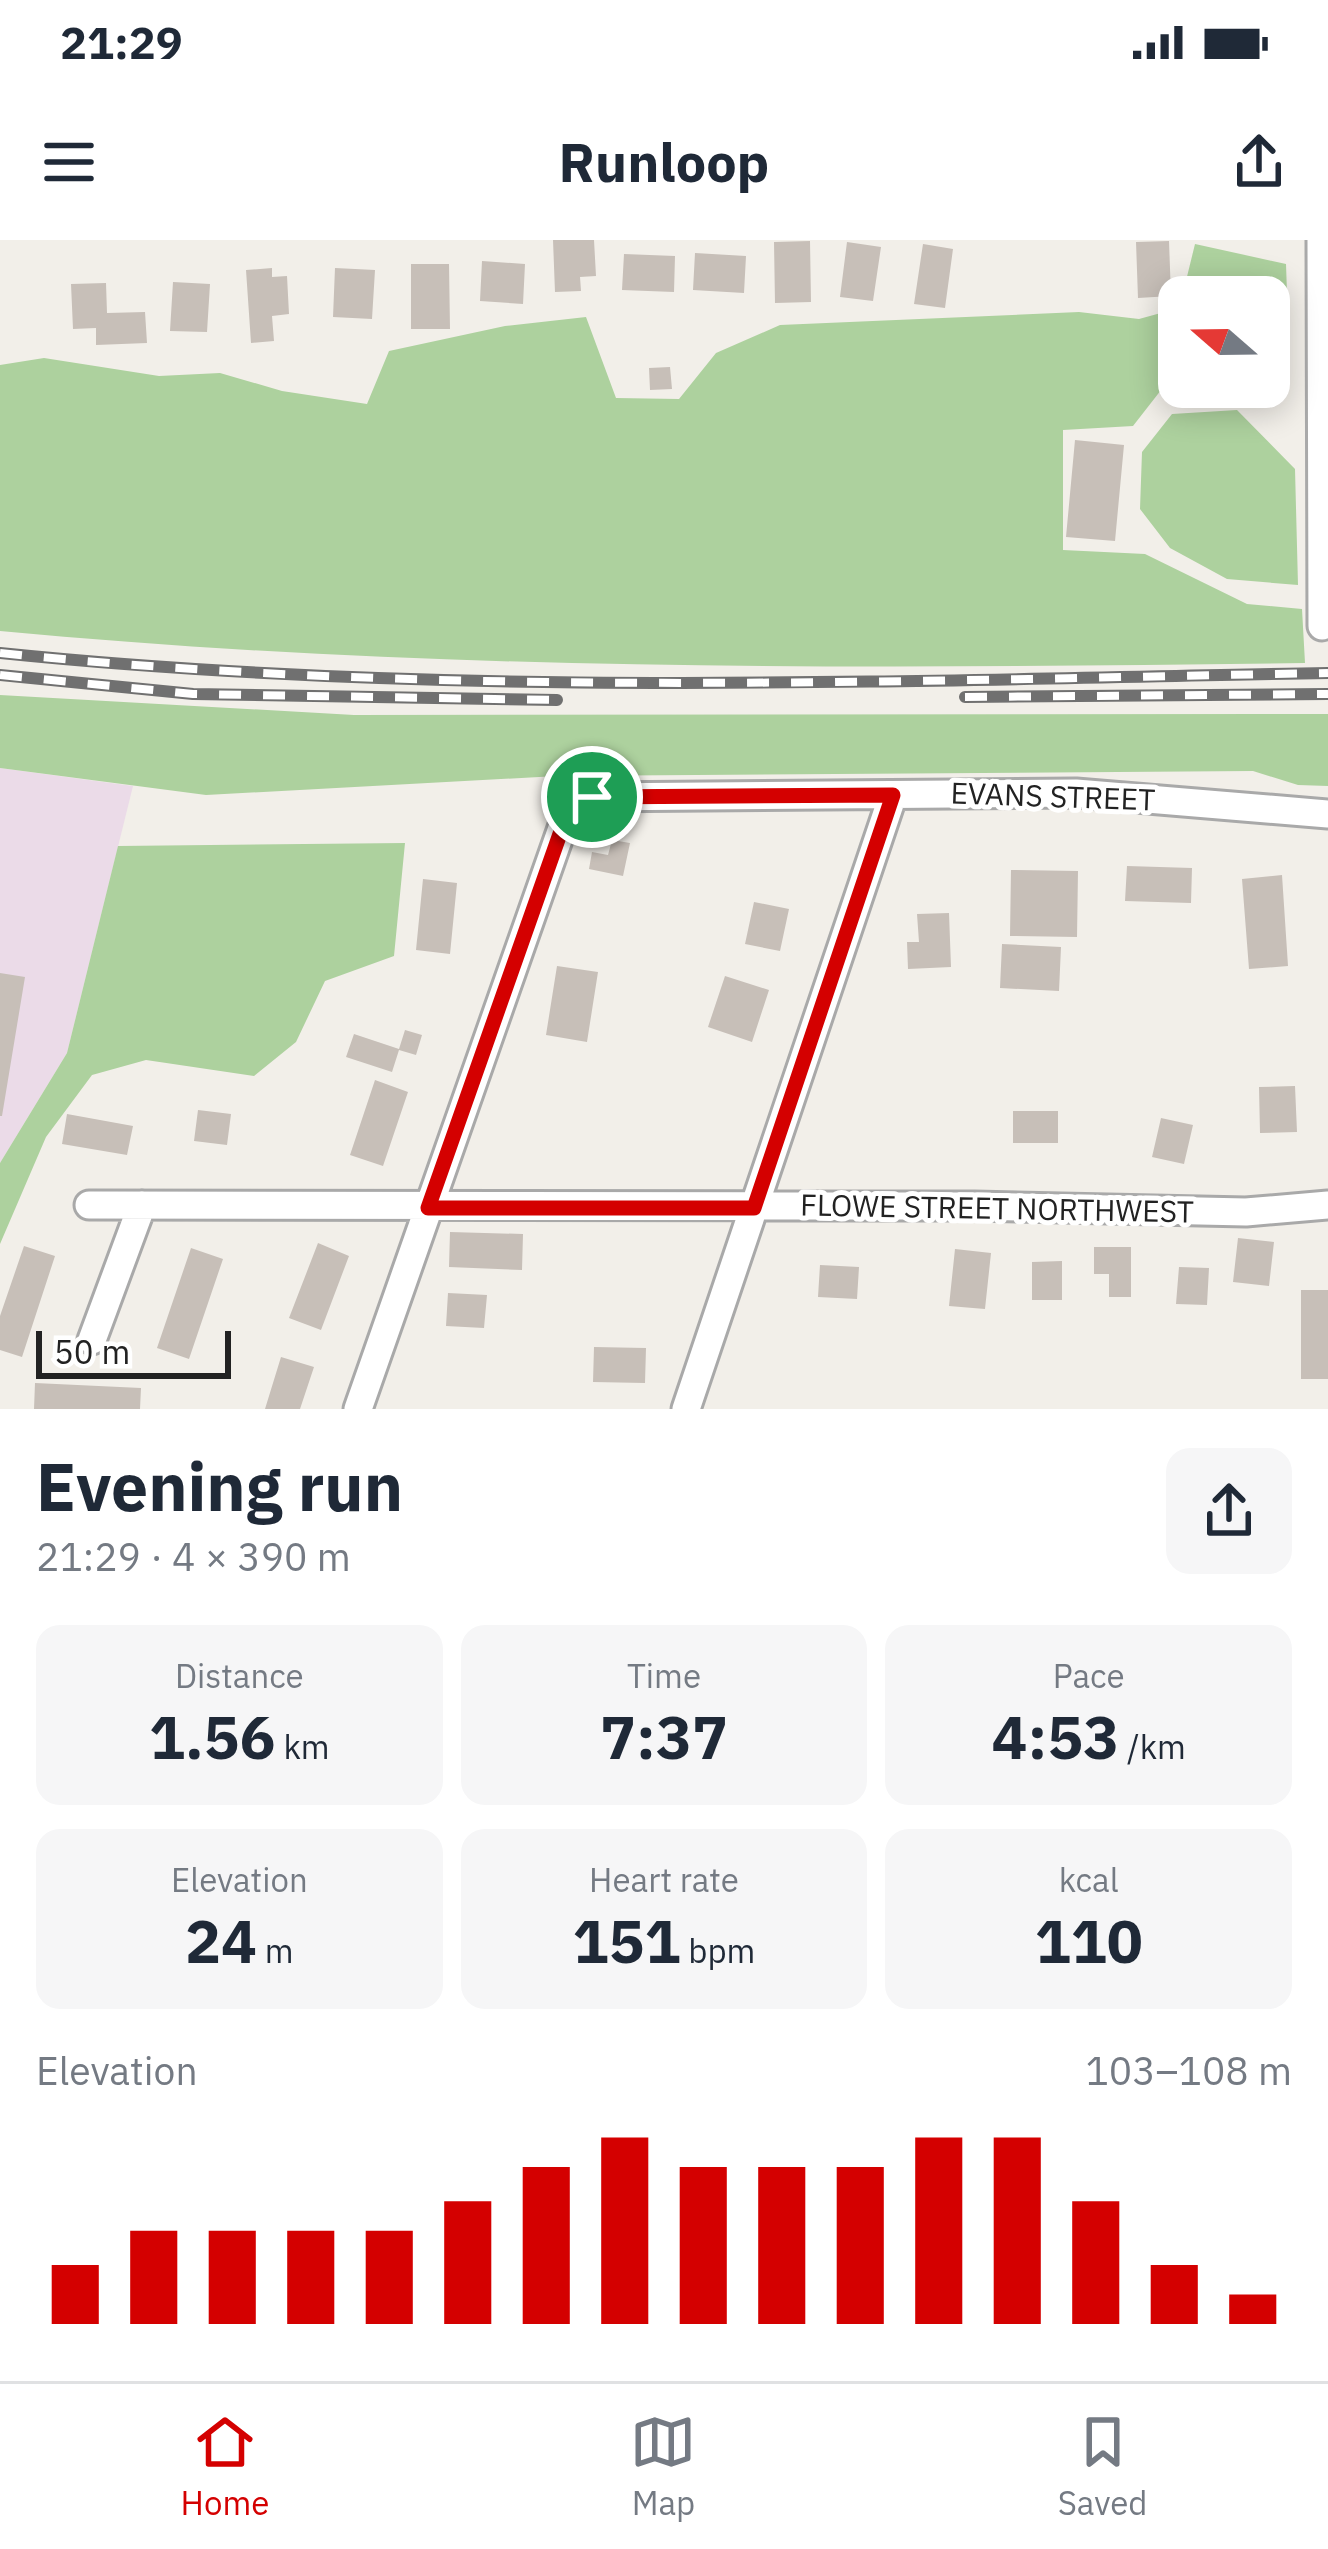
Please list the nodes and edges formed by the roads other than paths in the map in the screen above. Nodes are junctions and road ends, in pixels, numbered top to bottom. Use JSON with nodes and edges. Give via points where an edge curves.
{"nodes":[{"id":1,"x":1321,"y":240,"type":"edge"},
{"id":2,"x":1322,"y":626,"type":"dead end"},
{"id":3,"x":893,"y":795,"type":"junction"},
{"id":4,"x":1328,"y":814,"type":"edge"},
{"id":5,"x":89,"y":1205,"type":"dead end"},
{"id":6,"x":142,"y":1205,"type":"junction"},
{"id":7,"x":1328,"y":1205,"type":"edge"},
{"id":8,"x":428,"y":1208,"type":"junction"},
{"id":9,"x":754,"y":1208,"type":"junction"},
{"id":10,"x":92,"y":1340,"type":"dead end"},
{"id":11,"x":358,"y":1409,"type":"edge"},
{"id":12,"x":686,"y":1409,"type":"edge"}],
"edges":[{"from":1,"to":2,"type":"street"},
{"from":3,"to":4,"type":"street","name":"EVANS STREET","via":[[1076,793]]},
{"from":3,"to":8,"type":"street","name":"EVANS STREET","via":[[592,797],[567,814]]},
{"from":3,"to":9,"type":"street"},
{"from":5,"to":6,"type":"street","name":"FLOWE STREET NORTHWEST"},
{"from":6,"to":8,"type":"street","name":"FLOWE STREET NORTHWEST"},
{"from":6,"to":10,"type":"street"},
{"from":7,"to":9,"type":"street","name":"FLOWE STREET NORTHWEST","via":[[1246,1212]]},
{"from":8,"to":9,"type":"street","name":"FLOWE STREET NORTHWEST"},
{"from":8,"to":11,"type":"street"},
{"from":9,"to":12,"type":"street"}]}
